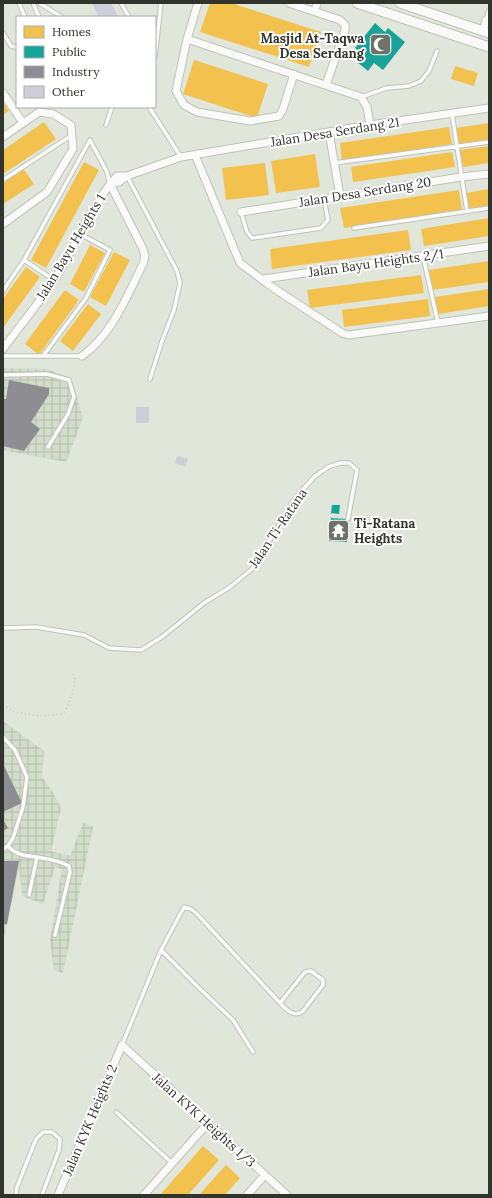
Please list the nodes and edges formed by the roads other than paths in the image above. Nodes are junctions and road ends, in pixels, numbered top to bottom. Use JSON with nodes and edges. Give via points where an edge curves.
{"nodes":[{"id":1,"x":18,"y":3,"type":"edge"},
{"id":2,"x":33,"y":3,"type":"edge"},
{"id":3,"x":39,"y":3,"type":"edge"},
{"id":4,"x":122,"y":3,"type":"edge"},
{"id":5,"x":161,"y":3,"type":"edge"},
{"id":6,"x":198,"y":3,"type":"edge"},
{"id":7,"x":289,"y":3,"type":"edge"},
{"id":8,"x":317,"y":3,"type":"edge"},
{"id":9,"x":357,"y":3,"type":"edge"},
{"id":10,"x":400,"y":3,"type":"edge"},
{"id":11,"x":489,"y":10,"type":"edge"},
{"id":12,"x":315,"y":11,"type":"junction"},
{"id":13,"x":24,"y":16,"type":"edge"},
{"id":14,"x":39,"y":16,"type":"edge"},
{"id":15,"x":60,"y":16,"type":"edge"},
{"id":16,"x":128,"y":16,"type":"edge"},
{"id":17,"x":488,"y":20,"type":"edge"},
{"id":18,"x":486,"y":32,"type":"edge"},
{"id":19,"x":3,"y":33,"type":"edge"},
{"id":20,"x":187,"y":39,"type":"junction"},
{"id":21,"x":16,"y":46,"type":"edge"},
{"id":22,"x":489,"y":47,"type":"edge"},
{"id":23,"x":156,"y":48,"type":"edge"},
{"id":24,"x":437,"y":51,"type":"dead end"},
{"id":25,"x":294,"y":74,"type":"junction"},
{"id":26,"x":326,"y":85,"type":"junction"},
{"id":27,"x":3,"y":93,"type":"edge"},
{"id":28,"x":361,"y":97,"type":"junction"},
{"id":29,"x":112,"y":108,"type":"edge"},
{"id":30,"x":150,"y":108,"type":"edge"},
{"id":31,"x":489,"y":108,"type":"edge"},
{"id":32,"x":452,"y":114,"type":"junction"},
{"id":33,"x":23,"y":123,"type":"junction"},
{"id":34,"x":370,"y":125,"type":"junction"},
{"id":35,"x":106,"y":126,"type":"dead end"},
{"id":36,"x":329,"y":132,"type":"junction"},
{"id":37,"x":72,"y":134,"type":"junction"},
{"id":38,"x":3,"y":137,"type":"edge"},
{"id":39,"x":489,"y":142,"type":"edge"},
{"id":40,"x":456,"y":146,"type":"junction"},
{"id":41,"x":195,"y":155,"type":"junction"},
{"id":42,"x":180,"y":157,"type":"junction"},
{"id":43,"x":335,"y":163,"type":"junction"},
{"id":44,"x":489,"y":174,"type":"edge"},
{"id":45,"x":127,"y":176,"type":"junction"},
{"id":46,"x":461,"y":177,"type":"junction"},
{"id":47,"x":3,"y":180,"type":"edge"},
{"id":48,"x":110,"y":184,"type":"junction"},
{"id":49,"x":340,"y":196,"type":"junction"},
{"id":50,"x":324,"y":199,"type":"junction"},
{"id":51,"x":489,"y":208,"type":"edge"},
{"id":52,"x":467,"y":211,"type":"junction"},
{"id":53,"x":241,"y":212,"type":"joint"},
{"id":54,"x":3,"y":224,"type":"edge"},
{"id":55,"x":354,"y":228,"type":"dead end"},
{"id":56,"x":80,"y":234,"type":"junction"},
{"id":57,"x":489,"y":246,"type":"edge"},
{"id":58,"x":423,"y":256,"type":"junction"},
{"id":59,"x":24,"y":260,"type":"junction"},
{"id":60,"x":264,"y":279,"type":"junction"},
{"id":61,"x":54,"y":280,"type":"junction"},
{"id":62,"x":3,"y":291,"type":"edge"},
{"id":63,"x":489,"y":316,"type":"edge"},
{"id":64,"x":438,"y":323,"type":"junction"},
{"id":65,"x":3,"y":349,"type":"edge"},
{"id":66,"x":3,"y":356,"type":"edge"},
{"id":67,"x":43,"y":356,"type":"junction"},
{"id":68,"x":82,"y":356,"type":"joint"},
{"id":69,"x":3,"y":375,"type":"edge"},
{"id":70,"x":8,"y":375,"type":"junction"},
{"id":71,"x":3,"y":379,"type":"edge"},
{"id":72,"x":150,"y":380,"type":"dead end"},
{"id":73,"x":48,"y":447,"type":"dead end"},
{"id":74,"x":348,"y":519,"type":"road end"},
{"id":75,"x":3,"y":628,"type":"edge"},
{"id":76,"x":3,"y":737,"type":"edge"},
{"id":77,"x":8,"y":846,"type":"junction"},
{"id":78,"x":3,"y":849,"type":"edge"},
{"id":79,"x":37,"y":857,"type":"junction"},
{"id":80,"x":29,"y":895,"type":"dead end"},
{"id":81,"x":56,"y":935,"type":"dead end"},
{"id":82,"x":161,"y":950,"type":"junction"},
{"id":83,"x":280,"y":1003,"type":"junction"},
{"id":84,"x":122,"y":1045,"type":"junction"},
{"id":85,"x":253,"y":1052,"type":"dead end"},
{"id":86,"x":116,"y":1112,"type":"dead end"},
{"id":87,"x":208,"y":1123,"type":"junction"},
{"id":88,"x":172,"y":1163,"type":"junction"},
{"id":89,"x":265,"y":1175,"type":"junction"},
{"id":90,"x":16,"y":1195,"type":"edge"},
{"id":91,"x":42,"y":1195,"type":"edge"},
{"id":92,"x":58,"y":1195,"type":"edge"},
{"id":93,"x":144,"y":1195,"type":"edge"},
{"id":94,"x":247,"y":1195,"type":"edge"},
{"id":95,"x":287,"y":1195,"type":"edge"}],
"edges":[{"from":1,"to":13,"type":"lane"},
{"from":2,"to":14,"type":"lane"},
{"from":3,"to":15,"type":"lane"},
{"from":4,"to":16,"type":"lane"},
{"from":5,"to":23,"type":"lane"},
{"from":6,"to":20,"type":"street"},
{"from":7,"to":12,"type":"street"},
{"from":8,"to":12,"type":"street"},
{"from":9,"to":22,"type":"street"},
{"from":10,"to":18,"type":"street"},
{"from":11,"to":17,"type":"lane"},
{"from":12,"to":26,"type":"street","via":[[340,20],[345,25]]},
{"from":17,"to":18,"type":"street"},
{"from":19,"to":21,"type":"lane","via":[[11,46]]},
{"from":20,"to":25,"type":"street"},
{"from":20,"to":25,"type":"street","via":[[176,91],[184,105],[197,112],[250,121],[279,116]]},
{"from":24,"to":28,"type":"lane","via":[[429,71],[421,81]]},
{"from":25,"to":26,"type":"street"},
{"from":26,"to":28,"type":"street"},
{"from":27,"to":33,"type":"street"},
{"from":28,"to":34,"type":"street","via":[[367,107]]},
{"from":29,"to":35,"type":"lane"},
{"from":30,"to":42,"type":"lane"},
{"from":31,"to":32,"type":"street","name":"Jalan Desa Serdang 21"},
{"from":32,"to":34,"type":"street","name":"Jalan Desa Serdang 21"},
{"from":32,"to":40,"type":"lane"},
{"from":33,"to":37,"type":"street","via":[[39,112],[53,114],[71,125]]},
{"from":33,"to":38,"type":"street"},
{"from":34,"to":36,"type":"street","name":"Jalan Desa Serdang 21"},
{"from":36,"to":41,"type":"street","name":"Jalan Desa Serdang 21"},
{"from":36,"to":43,"type":"street"},
{"from":37,"to":47,"type":"lane"},
{"from":37,"to":54,"type":"street","via":[[73,148],[47,192]]},
{"from":39,"to":40,"type":"lane"},
{"from":40,"to":43,"type":"lane"},
{"from":40,"to":46,"type":"lane"},
{"from":41,"to":42,"type":"street","name":"Jalan Desa Serdang 21"},
{"from":41,"to":60,"type":"street","via":[[240,263]]},
{"from":42,"to":45,"type":"street","name":"Jalan Desa Serdang 21"},
{"from":43,"to":49,"type":"street"},
{"from":44,"to":46,"type":"street","name":"Jalan Desa Serdang 20"},
{"from":45,"to":48,"type":"street","name":"Jalan Desa Serdang 21","via":[[117,176]]},
{"from":45,"to":72,"type":"lane","via":[[177,271],[180,283],[174,310]]},
{"from":46,"to":49,"type":"street","name":"Jalan Desa Serdang 20"},
{"from":46,"to":52,"type":"lane"},
{"from":48,"to":56,"type":"street","name":"Jalan Bayu Heights 1"},
{"from":48,"to":59,"type":"lane","via":[[107,172],[90,140]]},
{"from":48,"to":68,"type":"street","via":[[145,256],[116,316],[93,347]]},
{"from":49,"to":50,"type":"street","name":"Jalan Desa Serdang 20"},
{"from":50,"to":53,"type":"street","name":"Jalan Desa Serdang 20"},
{"from":50,"to":53,"type":"lane","via":[[328,220],[321,228],[252,238],[247,232]]},
{"from":51,"to":52,"type":"lane"},
{"from":52,"to":55,"type":"lane"},
{"from":56,"to":61,"type":"street","name":"Jalan Bayu Heights 1"},
{"from":56,"to":67,"type":"lane","via":[[110,250],[86,298]]},
{"from":57,"to":58,"type":"street","name":"Jalan Bayu Heights 2/1"},
{"from":58,"to":60,"type":"street","name":"Jalan Bayu Heights 2/1"},
{"from":58,"to":64,"type":"lane"},
{"from":59,"to":61,"type":"lane"},
{"from":59,"to":62,"type":"lane"},
{"from":60,"to":64,"type":"street","via":[[272,287],[342,333],[349,335]]},
{"from":61,"to":65,"type":"street","name":"Jalan Bayu Heights 1"},
{"from":63,"to":64,"type":"street"},
{"from":66,"to":67,"type":"lane"},
{"from":67,"to":68,"type":"lane"},
{"from":69,"to":70,"type":"lane"},
{"from":70,"to":71,"type":"lane"},
{"from":70,"to":73,"type":"lane","via":[[47,374],[68,380],[74,397],[68,414]]},
{"from":74,"to":75,"type":"lane","name":"Jalan Ti-Ratana","via":[[357,470],[349,463],[328,466],[314,477],[293,501],[253,568],[142,650],[109,648],[84,634],[36,627]]},
{"from":76,"to":77,"type":"lane","via":[[15,750],[26,777],[23,807]]},
{"from":77,"to":78,"type":"lane"},
{"from":77,"to":79,"type":"lane","via":[[13,852]]},
{"from":79,"to":80,"type":"lane"},
{"from":79,"to":81,"type":"lane","via":[[52,859],[69,866],[70,872]]},
{"from":82,"to":83,"type":"lane","via":[[182,909],[187,907],[196,913]]},
{"from":82,"to":84,"type":"lane"},
{"from":82,"to":85,"type":"lane","via":[[234,1020]]},
{"from":83,"to":83,"type":"lane","via":[[305,972],[311,971],[323,980],[323,985],[299,1013],[288,1011]]},
{"from":84,"to":87,"type":"street","name":"Jalan KYK Heights 1/3"},
{"from":84,"to":92,"type":"street","name":"Jalan KYK Heights 2"},
{"from":86,"to":88,"type":"lane"},
{"from":87,"to":88,"type":"street"},
{"from":87,"to":89,"type":"street","name":"Jalan KYK Heights 1/3"},
{"from":88,"to":93,"type":"street"},
{"from":89,"to":94,"type":"street"},
{"from":89,"to":95,"type":"street","name":"Jalan KYK Heights 1/3"},
{"from":90,"to":91,"type":"lane","via":[[36,1139],[42,1132],[52,1132],[60,1139],[59,1150]]}]}
